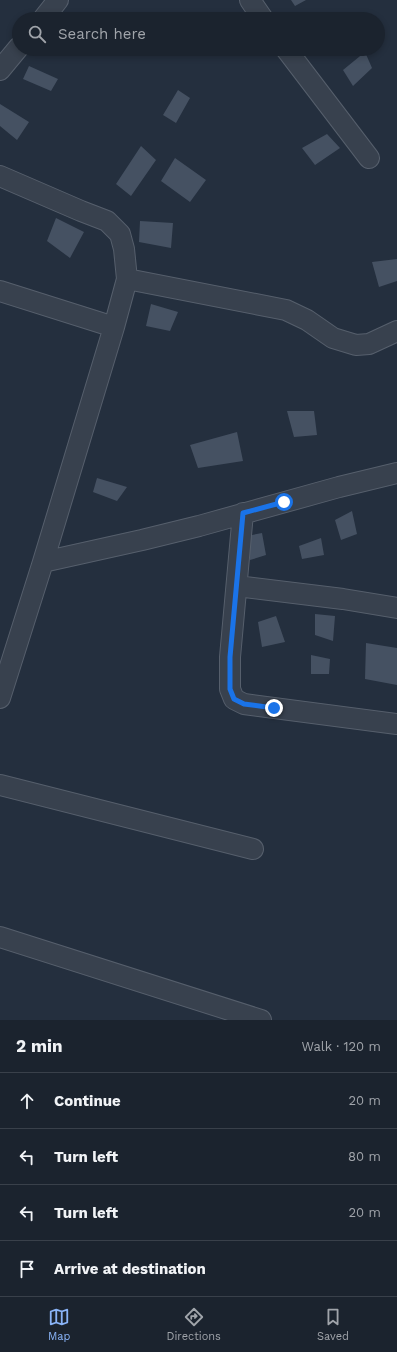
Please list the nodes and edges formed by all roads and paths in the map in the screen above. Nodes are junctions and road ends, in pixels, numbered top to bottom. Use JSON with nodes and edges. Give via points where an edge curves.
{"nodes":[{"id":1,"x":58,"y":0,"type":"edge"},
{"id":2,"x":250,"y":0,"type":"edge"},
{"id":3,"x":48,"y":12,"type":"edge"},
{"id":4,"x":259,"y":12,"type":"edge"},
{"id":5,"x":12,"y":56,"type":"edge"},
{"id":6,"x":291,"y":56,"type":"edge"},
{"id":7,"x":0,"y":70,"type":"edge"},
{"id":8,"x":368,"y":158,"type":"dead end"},
{"id":9,"x":0,"y":176,"type":"edge"},
{"id":10,"x":127,"y":278,"type":"junction"},
{"id":11,"x":0,"y":291,"type":"edge"},
{"id":12,"x":114,"y":327,"type":"junction"},
{"id":13,"x":397,"y":331,"type":"edge"},
{"id":14,"x":397,"y":473,"type":"edge"},
{"id":15,"x":243,"y":513,"type":"junction"},
{"id":16,"x":43,"y":562,"type":"junction"},
{"id":17,"x":237,"y":586,"type":"junction"},
{"id":18,"x":397,"y":608,"type":"edge"},
{"id":19,"x":0,"y":698,"type":"edge"},
{"id":20,"x":397,"y":724,"type":"edge"},
{"id":21,"x":0,"y":785,"type":"edge"},
{"id":22,"x":253,"y":849,"type":"dead end"},
{"id":23,"x":0,"y":937,"type":"edge"},
{"id":24,"x":261,"y":1020,"type":"edge"}],
"edges":[{"from":1,"to":3,"type":"street"},
{"from":2,"to":4,"type":"street"},
{"from":5,"to":7,"type":"street"},
{"from":6,"to":8,"type":"street"},
{"from":9,"to":10,"type":"street","via":[[107,221],[120,234]]},
{"from":10,"to":12,"type":"street"},
{"from":10,"to":13,"type":"street","via":[[286,310],[307,320],[333,338],[356,345],[369,344]]},
{"from":11,"to":12,"type":"street"},
{"from":12,"to":16,"type":"street"},
{"from":14,"to":15,"type":"street"},
{"from":15,"to":16,"type":"street","via":[[142,540]]},
{"from":15,"to":17,"type":"street"},
{"from":16,"to":19,"type":"street"},
{"from":17,"to":18,"type":"street"},
{"from":17,"to":20,"type":"street","via":[[230,657],[230,689],[234,699],[244,704]]},
{"from":21,"to":22,"type":"street"},
{"from":23,"to":24,"type":"street"}]}
